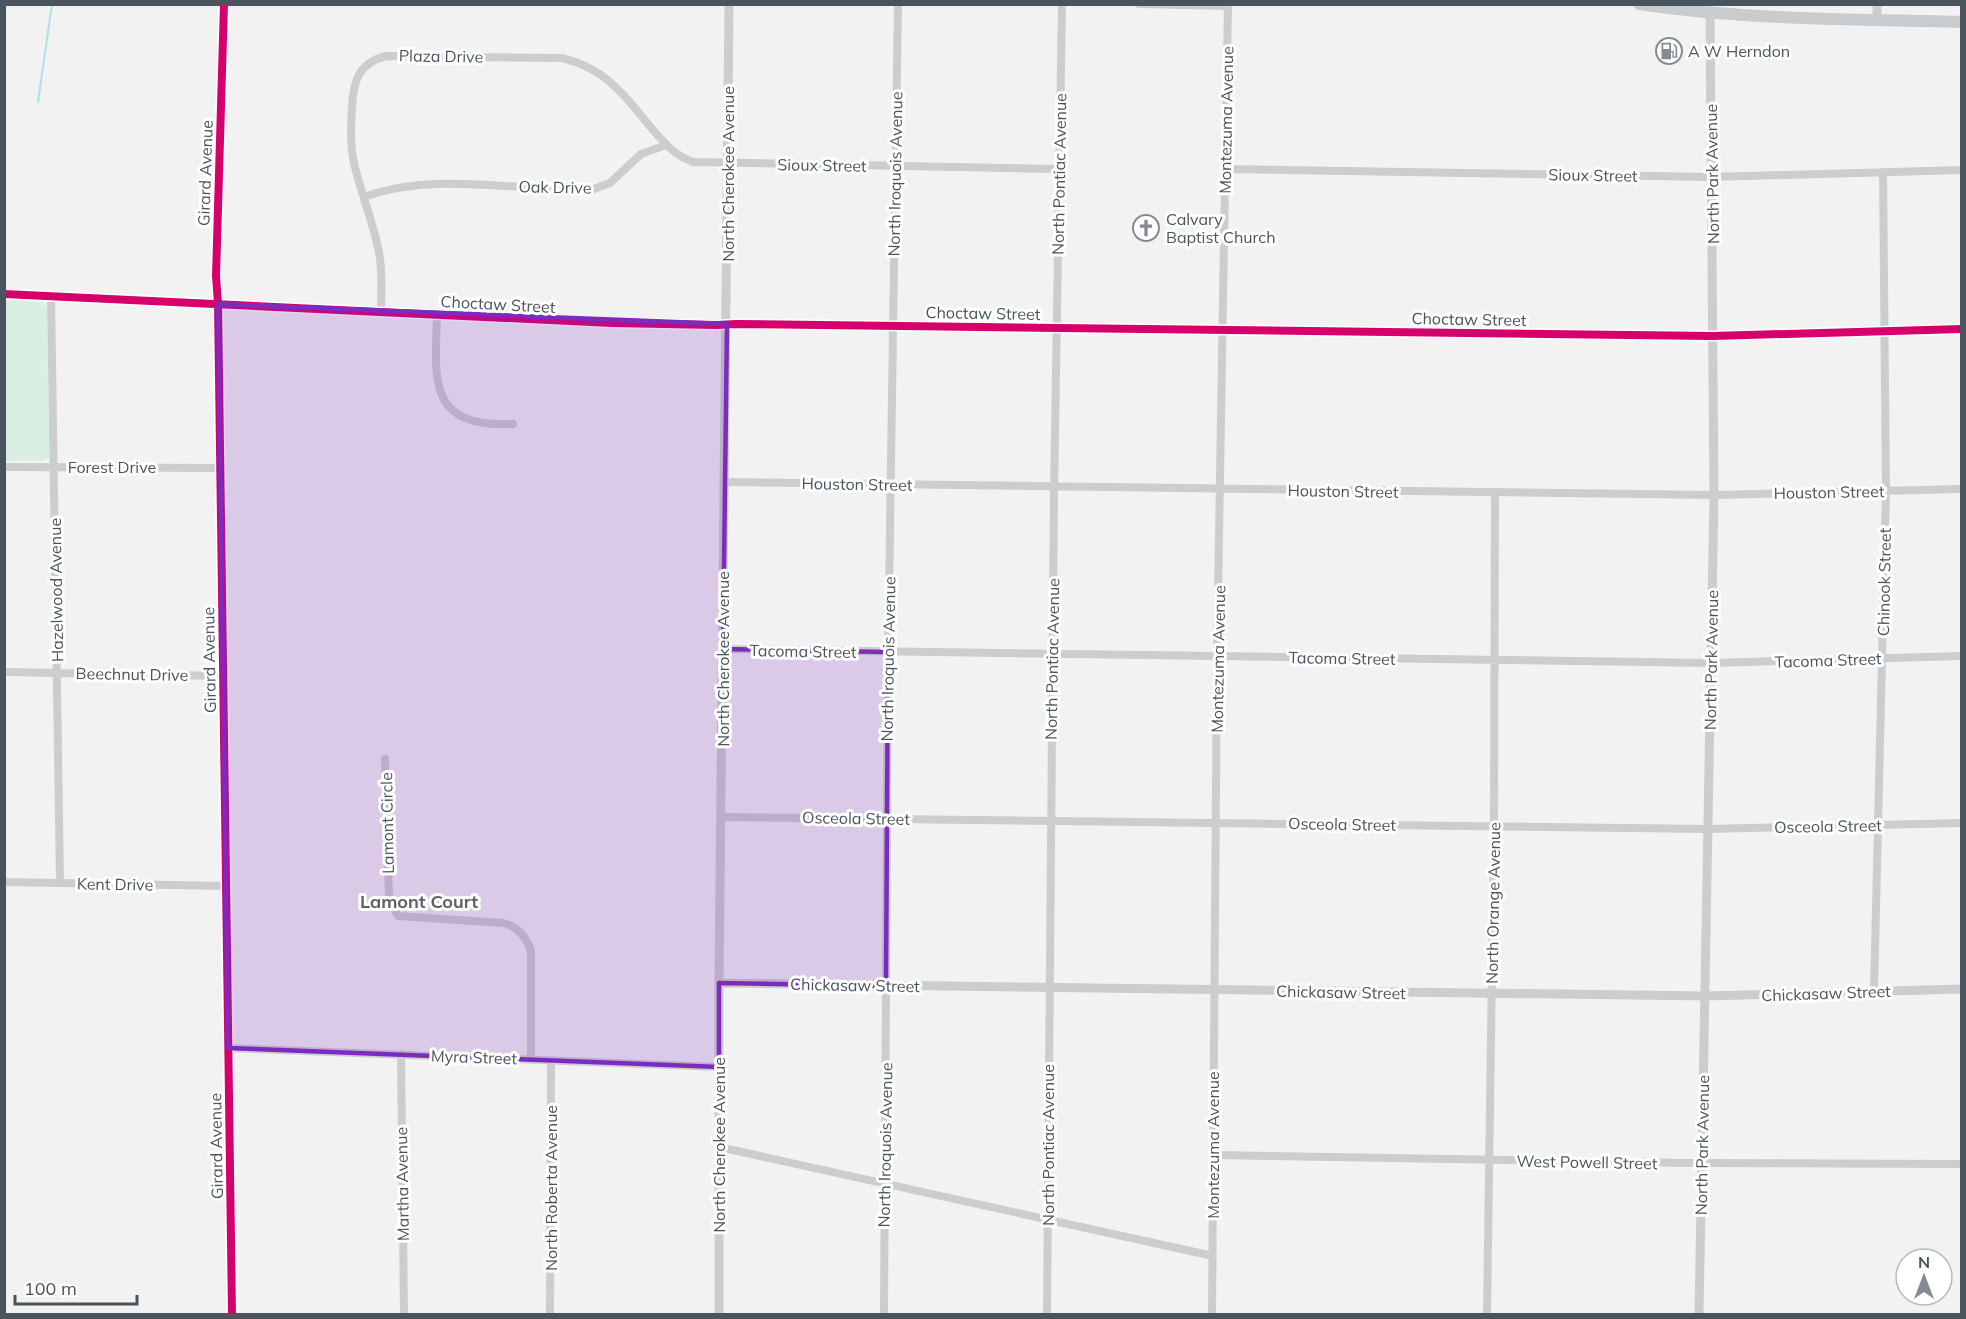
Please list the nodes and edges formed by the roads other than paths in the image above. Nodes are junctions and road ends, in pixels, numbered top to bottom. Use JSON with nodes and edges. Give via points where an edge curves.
{"nodes":[{"id":1,"x":224,"y":4,"type":"edge"},
{"id":2,"x":729,"y":4,"type":"edge"},
{"id":3,"x":897,"y":4,"type":"edge"},
{"id":4,"x":1062,"y":4,"type":"edge"},
{"id":5,"x":1139,"y":4,"type":"edge"},
{"id":6,"x":1639,"y":4,"type":"edge"},
{"id":7,"x":1877,"y":4,"type":"edge"},
{"id":8,"x":1228,"y":5,"type":"edge"},
{"id":9,"x":1710,"y":9,"type":"edge"},
{"id":10,"x":1877,"y":19,"type":"junction"},
{"id":11,"x":1962,"y":22,"type":"edge"},
{"id":12,"x":666,"y":145,"type":"junction"},
{"id":13,"x":728,"y":163,"type":"junction"},
{"id":14,"x":895,"y":167,"type":"junction"},
{"id":15,"x":1059,"y":169,"type":"junction"},
{"id":16,"x":1225,"y":169,"type":"junction"},
{"id":17,"x":1962,"y":170,"type":"edge"},
{"id":18,"x":1883,"y":172,"type":"junction"},
{"id":19,"x":1712,"y":177,"type":"junction"},
{"id":20,"x":364,"y":197,"type":"junction"},
{"id":21,"x":4,"y":294,"type":"edge"},
{"id":22,"x":51,"y":296,"type":"junction"},
{"id":23,"x":218,"y":304,"type":"junction"},
{"id":24,"x":381,"y":312,"type":"junction"},
{"id":25,"x":437,"y":315,"type":"junction"},
{"id":26,"x":727,"y":324,"type":"junction"},
{"id":27,"x":893,"y":325,"type":"junction"},
{"id":28,"x":1056,"y":327,"type":"junction"},
{"id":29,"x":1223,"y":329,"type":"junction"},
{"id":30,"x":1962,"y":329,"type":"edge"},
{"id":31,"x":1884,"y":331,"type":"junction"},
{"id":32,"x":1713,"y":336,"type":"junction"},
{"id":33,"x":513,"y":424,"type":"dead end"},
{"id":34,"x":4,"y":467,"type":"edge"},
{"id":35,"x":55,"y":467,"type":"junction"},
{"id":36,"x":220,"y":468,"type":"junction"},
{"id":37,"x":725,"y":482,"type":"junction"},
{"id":38,"x":891,"y":485,"type":"junction"},
{"id":39,"x":1054,"y":487,"type":"junction"},
{"id":40,"x":1220,"y":489,"type":"junction"},
{"id":41,"x":1962,"y":489,"type":"edge"},
{"id":42,"x":1886,"y":491,"type":"junction"},
{"id":43,"x":1495,"y":492,"type":"junction"},
{"id":44,"x":1714,"y":495,"type":"junction"},
{"id":45,"x":723,"y":649,"type":"junction"},
{"id":46,"x":888,"y":652,"type":"junction"},
{"id":47,"x":1052,"y":654,"type":"junction"},
{"id":48,"x":1217,"y":656,"type":"junction"},
{"id":49,"x":1962,"y":656,"type":"edge"},
{"id":50,"x":1882,"y":658,"type":"junction"},
{"id":51,"x":1494,"y":659,"type":"junction"},
{"id":52,"x":1712,"y":663,"type":"junction"},
{"id":53,"x":4,"y":672,"type":"edge"},
{"id":54,"x":57,"y":673,"type":"junction"},
{"id":55,"x":222,"y":676,"type":"junction"},
{"id":56,"x":385,"y":759,"type":"dead end"},
{"id":57,"x":722,"y":817,"type":"junction"},
{"id":58,"x":887,"y":819,"type":"junction"},
{"id":59,"x":1050,"y":820,"type":"junction"},
{"id":60,"x":1217,"y":823,"type":"junction"},
{"id":61,"x":1962,"y":823,"type":"edge"},
{"id":62,"x":1878,"y":825,"type":"junction"},
{"id":63,"x":1494,"y":826,"type":"junction"},
{"id":64,"x":1708,"y":829,"type":"junction"},
{"id":65,"x":4,"y":882,"type":"edge"},
{"id":66,"x":60,"y":883,"type":"junction"},
{"id":67,"x":226,"y":886,"type":"junction"},
{"id":68,"x":719,"y":983,"type":"junction"},
{"id":69,"x":886,"y":986,"type":"junction"},
{"id":70,"x":1049,"y":988,"type":"junction"},
{"id":71,"x":1962,"y":989,"type":"edge"},
{"id":72,"x":1214,"y":990,"type":"junction"},
{"id":73,"x":1874,"y":992,"type":"junction"},
{"id":74,"x":1491,"y":993,"type":"junction"},
{"id":75,"x":1705,"y":996,"type":"junction"},
{"id":76,"x":228,"y":1048,"type":"junction"},
{"id":77,"x":401,"y":1054,"type":"junction"},
{"id":78,"x":531,"y":1060,"type":"junction"},
{"id":79,"x":551,"y":1061,"type":"junction"},
{"id":80,"x":719,"y":1067,"type":"junction"},
{"id":81,"x":719,"y":1147,"type":"junction"},
{"id":82,"x":1213,"y":1155,"type":"junction"},
{"id":83,"x":1489,"y":1160,"type":"junction"},
{"id":84,"x":1701,"y":1164,"type":"junction"},
{"id":85,"x":1962,"y":1164,"type":"edge"},
{"id":86,"x":884,"y":1184,"type":"junction"},
{"id":87,"x":1047,"y":1220,"type":"junction"},
{"id":88,"x":1213,"y":1256,"type":"junction"},
{"id":89,"x":231,"y":1314,"type":"edge"},
{"id":90,"x":404,"y":1314,"type":"edge"},
{"id":91,"x":550,"y":1314,"type":"edge"},
{"id":92,"x":719,"y":1314,"type":"edge"},
{"id":93,"x":884,"y":1314,"type":"edge"},
{"id":94,"x":1047,"y":1314,"type":"edge"},
{"id":95,"x":1212,"y":1314,"type":"edge"},
{"id":96,"x":1487,"y":1314,"type":"edge"},
{"id":97,"x":1699,"y":1314,"type":"edge"}],
"edges":[{"from":1,"to":23,"type":"street","name":"Girard Avenue"},
{"from":2,"to":13,"type":"street","name":"North Cherokee Avenue"},
{"from":3,"to":14,"type":"street","name":"North Iroquois Avenue"},
{"from":4,"to":15,"type":"street","name":"North Pontiac Avenue"},
{"from":5,"to":8,"type":"street"},
{"from":6,"to":9,"type":"main road"},
{"from":7,"to":10,"type":"street"},
{"from":8,"to":16,"type":"street","name":"Montezuma Avenue"},
{"from":9,"to":10,"type":"main road"},
{"from":9,"to":19,"type":"street","name":"North Park Avenue"},
{"from":10,"to":11,"type":"main road"},
{"from":12,"to":13,"type":"street","via":[[693,162]]},
{"from":12,"to":20,"type":"street","name":"Oak Drive","via":[[641,154],[610,183],[591,190],[429,183],[396,187]]},
{"from":12,"to":20,"type":"street","name":"Plaza Drive","via":[[614,84],[578,62],[562,58],[386,56],[368,64],[353,90],[352,143]]},
{"from":13,"to":14,"type":"street","name":"Sioux Street"},
{"from":13,"to":26,"type":"street","name":"North Cherokee Avenue"},
{"from":14,"to":15,"type":"street","name":"Sioux Street"},
{"from":14,"to":27,"type":"street","name":"North Iroquois Avenue"},
{"from":15,"to":28,"type":"street","name":"North Pontiac Avenue"},
{"from":16,"to":19,"type":"street","name":"Sioux Street"},
{"from":16,"to":29,"type":"street","name":"Montezuma Avenue"},
{"from":17,"to":18,"type":"street","name":"Sioux Street"},
{"from":18,"to":19,"type":"street","name":"Sioux Street"},
{"from":18,"to":31,"type":"street","name":"Chinook Street"},
{"from":19,"to":32,"type":"street","name":"North Park Avenue"},
{"from":20,"to":24,"type":"street","name":"Plaza Drive","via":[[380,260]]},
{"from":21,"to":22,"type":"street","name":"Choctaw Street"},
{"from":22,"to":23,"type":"street","name":"Choctaw Street"},
{"from":22,"to":35,"type":"street","name":"Hazelwood Avenue"},
{"from":23,"to":24,"type":"street","name":"Choctaw Street"},
{"from":23,"to":36,"type":"street","name":"Girard Avenue"},
{"from":24,"to":25,"type":"street","name":"Choctaw Street"},
{"from":25,"to":26,"type":"street","name":"Choctaw Street"},
{"from":25,"to":33,"type":"street","via":[[437,380],[446,404],[483,423]]},
{"from":26,"to":27,"type":"street","name":"Choctaw Street"},
{"from":26,"to":37,"type":"street","name":"North Cherokee Avenue"},
{"from":27,"to":28,"type":"street","name":"Choctaw Street"},
{"from":27,"to":38,"type":"street","name":"North Iroquois Avenue"},
{"from":28,"to":29,"type":"street","name":"Choctaw Street"},
{"from":28,"to":39,"type":"street","name":"North Pontiac Avenue"},
{"from":29,"to":32,"type":"street","name":"Choctaw Street"},
{"from":29,"to":40,"type":"street","name":"Montezuma Avenue"},
{"from":30,"to":31,"type":"street","name":"Choctaw Street"},
{"from":31,"to":32,"type":"street","name":"Choctaw Street"},
{"from":31,"to":42,"type":"street","name":"Chinook Street"},
{"from":32,"to":44,"type":"street","name":"North Park Avenue"},
{"from":34,"to":35,"type":"street","name":"Forest Drive"},
{"from":35,"to":36,"type":"street","name":"Forest Drive"},
{"from":35,"to":54,"type":"street","name":"Hazelwood Avenue"},
{"from":36,"to":55,"type":"street","name":"Girard Avenue"},
{"from":37,"to":38,"type":"street","name":"Houston Street"},
{"from":37,"to":45,"type":"street","name":"North Cherokee Avenue"},
{"from":38,"to":39,"type":"street","name":"Houston Street"},
{"from":38,"to":46,"type":"street","name":"North Iroquois Avenue"},
{"from":39,"to":40,"type":"street","name":"Houston Street"},
{"from":39,"to":47,"type":"street","name":"North Pontiac Avenue"},
{"from":40,"to":43,"type":"street","name":"Houston Street"},
{"from":40,"to":48,"type":"street","name":"Montezuma Avenue"},
{"from":41,"to":42,"type":"street","name":"Houston Street"},
{"from":42,"to":44,"type":"street","name":"Houston Street"},
{"from":42,"to":50,"type":"street","name":"Chinook Street"},
{"from":43,"to":44,"type":"street","name":"Houston Street"},
{"from":43,"to":51,"type":"street","name":"North Orange Avenue"},
{"from":44,"to":52,"type":"street","name":"North Park Avenue"},
{"from":45,"to":46,"type":"street","name":"Tacoma Street"},
{"from":45,"to":57,"type":"street","name":"North Cherokee Avenue"},
{"from":46,"to":47,"type":"street","name":"Tacoma Street"},
{"from":46,"to":58,"type":"street","name":"North Iroquois Avenue"},
{"from":47,"to":48,"type":"street","name":"Tacoma Street"},
{"from":47,"to":59,"type":"street","name":"North Pontiac Avenue"},
{"from":48,"to":51,"type":"street","name":"Tacoma Street"},
{"from":48,"to":60,"type":"street","name":"Montezuma Avenue"},
{"from":49,"to":50,"type":"street","name":"Tacoma Street"},
{"from":50,"to":52,"type":"street","name":"Tacoma Street"},
{"from":50,"to":62,"type":"street","name":"Chinook Street"},
{"from":51,"to":52,"type":"street","name":"Tacoma Street"},
{"from":51,"to":63,"type":"street","name":"North Orange Avenue"},
{"from":52,"to":64,"type":"street","name":"North Park Avenue"},
{"from":53,"to":54,"type":"street","name":"Beechnut Drive"},
{"from":54,"to":55,"type":"street","name":"Beechnut Drive"},
{"from":54,"to":66,"type":"street","name":"Hazelwood Avenue"},
{"from":55,"to":67,"type":"street","name":"Girard Avenue"},
{"from":56,"to":78,"type":"street","name":"Lamont Circle","via":[[389,898],[393,907],[398,916],[503,922],[521,933],[531,952]]},
{"from":57,"to":58,"type":"street","name":"Osceola Street"},
{"from":57,"to":68,"type":"street","name":"North Cherokee Avenue"},
{"from":58,"to":59,"type":"street","name":"Osceola Street"},
{"from":58,"to":69,"type":"street","name":"North Iroquois Avenue"},
{"from":59,"to":60,"type":"street","name":"Osceola Street"},
{"from":59,"to":70,"type":"street","name":"North Pontiac Avenue"},
{"from":60,"to":63,"type":"street","name":"Osceola Street"},
{"from":60,"to":72,"type":"street","name":"Montezuma Avenue"},
{"from":61,"to":62,"type":"street","name":"Osceola Street"},
{"from":62,"to":64,"type":"street","name":"Osceola Street"},
{"from":62,"to":73,"type":"street","name":"Chinook Street"},
{"from":63,"to":64,"type":"street","name":"Osceola Street"},
{"from":63,"to":74,"type":"street","name":"North Orange Avenue"},
{"from":64,"to":75,"type":"street","name":"North Park Avenue"},
{"from":65,"to":66,"type":"street","name":"Kent Drive"},
{"from":66,"to":67,"type":"street","name":"Kent Drive"},
{"from":67,"to":76,"type":"street","name":"Girard Avenue"},
{"from":68,"to":69,"type":"street","name":"Chickasaw Street"},
{"from":68,"to":80,"type":"street","name":"North Cherokee Avenue"},
{"from":69,"to":70,"type":"street","name":"Chickasaw Street"},
{"from":69,"to":86,"type":"street","name":"North Iroquois Avenue"},
{"from":70,"to":72,"type":"street","name":"Chickasaw Street"},
{"from":70,"to":87,"type":"street","name":"North Pontiac Avenue"},
{"from":71,"to":73,"type":"street","name":"Chickasaw Street"},
{"from":72,"to":74,"type":"street","name":"Chickasaw Street"},
{"from":72,"to":82,"type":"street","name":"Montezuma Avenue"},
{"from":73,"to":75,"type":"street","name":"Chickasaw Street"},
{"from":74,"to":75,"type":"street","name":"Chickasaw Street"},
{"from":74,"to":83,"type":"street","name":"North Orange Avenue"},
{"from":75,"to":84,"type":"street","name":"North Park Avenue"},
{"from":76,"to":77,"type":"street","name":"Myra Street"},
{"from":76,"to":89,"type":"street","name":"Girard Avenue"},
{"from":77,"to":78,"type":"street","name":"Myra Street"},
{"from":77,"to":90,"type":"street","name":"Martha Avenue"},
{"from":78,"to":79,"type":"street","name":"Myra Street"},
{"from":79,"to":80,"type":"street","name":"Myra Street"},
{"from":79,"to":91,"type":"street","name":"North Roberta Avenue"},
{"from":80,"to":81,"type":"street","name":"North Cherokee Avenue"},
{"from":81,"to":86,"type":"street"},
{"from":81,"to":92,"type":"street","name":"North Cherokee Avenue"},
{"from":82,"to":83,"type":"street","name":"West Powell Street"},
{"from":82,"to":88,"type":"street","name":"Montezuma Avenue"},
{"from":83,"to":84,"type":"street","name":"West Powell Street"},
{"from":83,"to":96,"type":"street","name":"North Orange Avenue"},
{"from":84,"to":85,"type":"street","name":"West Powell Street"},
{"from":84,"to":97,"type":"street","name":"North Park Avenue"},
{"from":86,"to":87,"type":"street"},
{"from":86,"to":93,"type":"street","name":"North Iroquois Avenue"},
{"from":87,"to":88,"type":"street"},
{"from":87,"to":94,"type":"street","name":"North Pontiac Avenue"},
{"from":88,"to":95,"type":"street","name":"Montezuma Avenue"}]}
